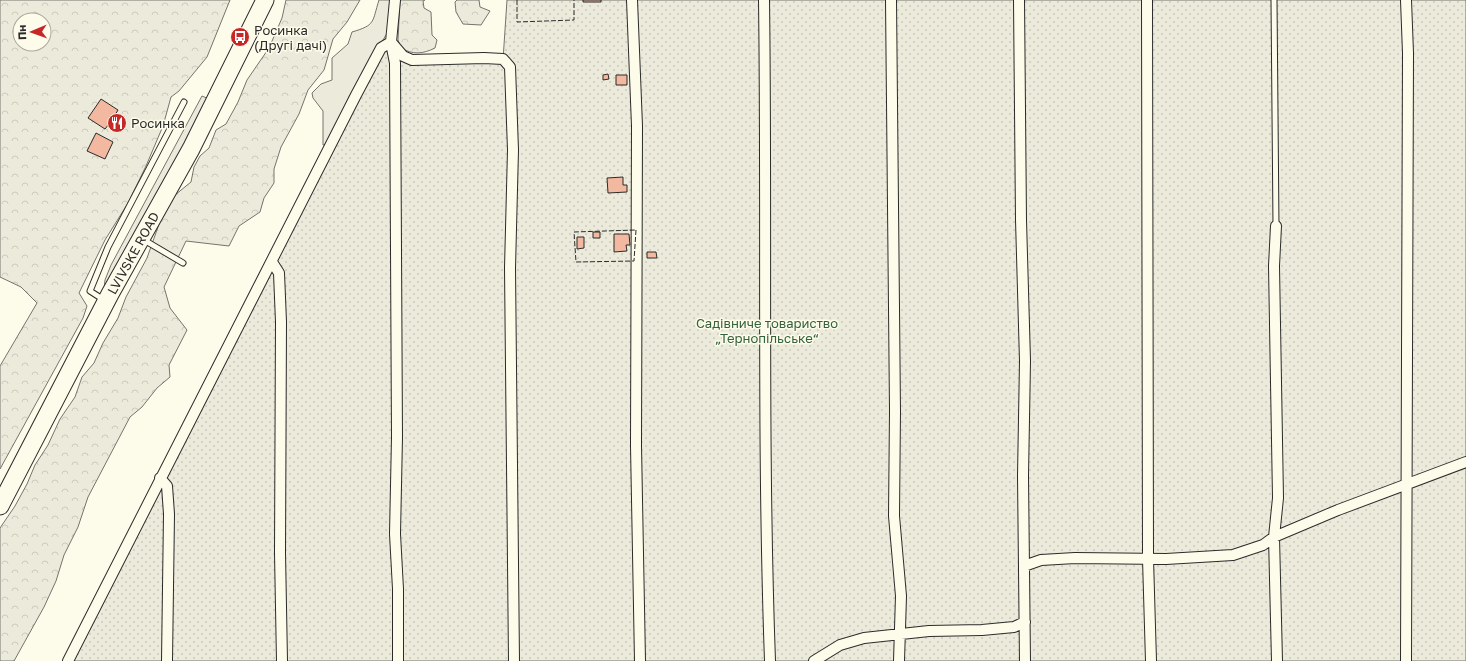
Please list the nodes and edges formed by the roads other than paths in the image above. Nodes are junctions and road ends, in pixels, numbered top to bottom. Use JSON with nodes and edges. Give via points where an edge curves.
{"nodes":[{"id":1,"x":265,"y":0,"type":"edge"},
{"id":2,"x":396,"y":0,"type":"edge"},
{"id":3,"x":632,"y":0,"type":"edge"},
{"id":4,"x":764,"y":0,"type":"edge"},
{"id":5,"x":891,"y":0,"type":"edge"},
{"id":6,"x":1020,"y":0,"type":"edge"},
{"id":7,"x":1147,"y":0,"type":"edge"},
{"id":8,"x":1274,"y":0,"type":"edge"},
{"id":9,"x":1406,"y":0,"type":"edge"},
{"id":10,"x":391,"y":42,"type":"junction"},
{"id":11,"x":184,"y":102,"type":"dead end"},
{"id":12,"x":1276,"y":226,"type":"joint"},
{"id":13,"x":142,"y":238,"type":"junction"},
{"id":14,"x":183,"y":262,"type":"dead end"},
{"id":15,"x":272,"y":262,"type":"junction"},
{"id":16,"x":107,"y":301,"type":"junction"},
{"id":17,"x":1466,"y":462,"type":"edge"},
{"id":18,"x":160,"y":478,"type":"junction"},
{"id":19,"x":1405,"y":485,"type":"junction"},
{"id":20,"x":0,"y":506,"type":"edge"},
{"id":21,"x":1274,"y":537,"type":"junction"},
{"id":22,"x":1148,"y":559,"type":"junction"},
{"id":23,"x":1024,"y":566,"type":"junction"},
{"id":24,"x":1025,"y":622,"type":"junction"},
{"id":25,"x":899,"y":634,"type":"junction"},
{"id":26,"x":68,"y":661,"type":"edge"},
{"id":27,"x":167,"y":661,"type":"edge"},
{"id":28,"x":282,"y":661,"type":"edge"},
{"id":29,"x":398,"y":661,"type":"edge"},
{"id":30,"x":514,"y":661,"type":"edge"},
{"id":31,"x":640,"y":661,"type":"edge"},
{"id":32,"x":770,"y":661,"type":"edge"},
{"id":33,"x":814,"y":661,"type":"edge"},
{"id":34,"x":899,"y":661,"type":"edge"},
{"id":35,"x":1026,"y":661,"type":"edge"},
{"id":36,"x":1151,"y":661,"type":"edge"},
{"id":37,"x":1277,"y":661,"type":"edge"},
{"id":38,"x":1406,"y":661,"type":"edge"}],
"edges":[{"from":1,"to":13,"type":"highway","name":"LVIVSKE ROAD","via":[[192,149]]},
{"from":2,"to":10,"type":"street"},
{"from":3,"to":31,"type":"street","via":[[636,126],[636,446]]},
{"from":4,"to":32,"type":"street","via":[[765,404]]},
{"from":5,"to":25,"type":"street","via":[[894,516],[901,596]]},
{"from":6,"to":23,"type":"street","via":[[1021,220],[1025,360]]},
{"from":7,"to":22,"type":"street"},
{"from":8,"to":12,"type":"lane"},
{"from":9,"to":19,"type":"street","via":[[1408,312]]},
{"from":10,"to":15,"type":"street","via":[[381,48]]},
{"from":10,"to":29,"type":"street","via":[[395,62],[395,534]]},
{"from":10,"to":30,"type":"street","via":[[403,56],[412,60],[503,59],[510,67],[513,150],[510,268]]},
{"from":11,"to":16,"type":"lane","via":[[108,247],[95,278],[90,291]]},
{"from":12,"to":21,"type":"street","via":[[1274,266],[1278,498]]},
{"from":13,"to":14,"type":"lane"},
{"from":13,"to":16,"type":"highway","name":"LVIVSKE ROAD"},
{"from":15,"to":18,"type":"street"},
{"from":15,"to":28,"type":"street","via":[[279,273],[281,322]]},
{"from":16,"to":20,"type":"highway","name":"LVIVSKE ROAD"},
{"from":17,"to":19,"type":"street"},
{"from":18,"to":26,"type":"street"},
{"from":18,"to":27,"type":"street","via":[[167,486],[169,514]]},
{"from":19,"to":21,"type":"street"},
{"from":19,"to":38,"type":"street"},
{"from":21,"to":22,"type":"street","via":[[1262,545],[1233,555]]},
{"from":21,"to":37,"type":"street"},
{"from":22,"to":23,"type":"street","via":[[1075,558],[1041,560]]},
{"from":22,"to":36,"type":"street"},
{"from":23,"to":24,"type":"street"},
{"from":24,"to":25,"type":"street","via":[[1014,627]]},
{"from":24,"to":35,"type":"street"},
{"from":25,"to":33,"type":"street","via":[[840,644]]},
{"from":25,"to":34,"type":"street"}]}
